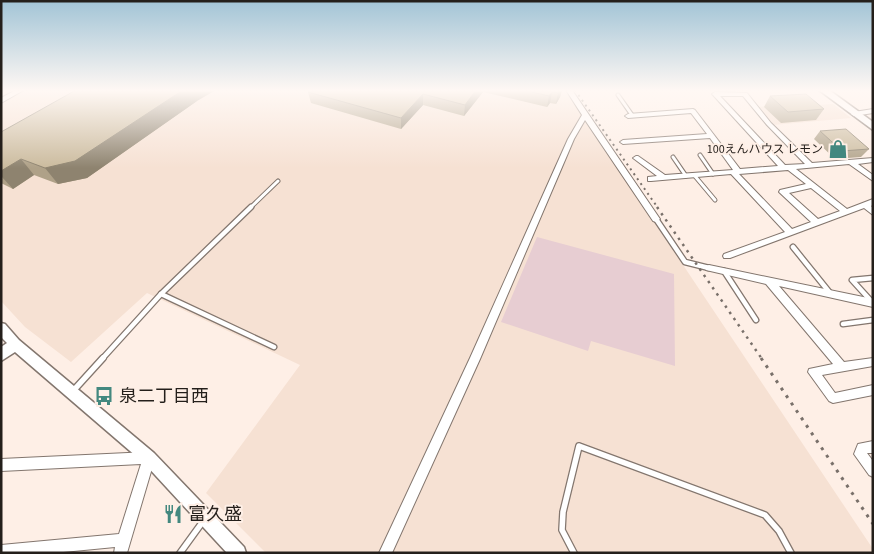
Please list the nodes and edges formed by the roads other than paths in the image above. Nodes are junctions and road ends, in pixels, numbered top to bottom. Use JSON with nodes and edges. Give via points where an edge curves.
{"nodes":[{"id":1,"x":585,"y":115,"type":"edge"},
{"id":2,"x":586,"y":116,"type":"edge"},
{"id":3,"x":696,"y":116,"type":"edge"},
{"id":4,"x":736,"y":116,"type":"edge"},
{"id":5,"x":762,"y":116,"type":"edge"},
{"id":6,"x":857,"y":116,"type":"edge"},
{"id":7,"x":873,"y":127,"type":"edge"},
{"id":8,"x":711,"y":136,"type":"junction"},
{"id":9,"x":623,"y":142,"type":"dead end"},
{"id":10,"x":700,"y":155,"type":"dead end"},
{"id":11,"x":673,"y":157,"type":"dead end"},
{"id":12,"x":636,"y":158,"type":"dead end"},
{"id":13,"x":873,"y":160,"type":"edge"},
{"id":14,"x":851,"y":162,"type":"junction"},
{"id":15,"x":810,"y":165,"type":"junction"},
{"id":16,"x":786,"y":168,"type":"junction"},
{"id":17,"x":735,"y":172,"type":"junction"},
{"id":18,"x":712,"y":174,"type":"junction"},
{"id":19,"x":690,"y":176,"type":"junction"},
{"id":20,"x":664,"y":178,"type":"junction"},
{"id":21,"x":873,"y":178,"type":"edge"},
{"id":22,"x":651,"y":179,"type":"dead end"},
{"id":23,"x":278,"y":181,"type":"dead end"},
{"id":24,"x":812,"y":185,"type":"junction"},
{"id":25,"x":715,"y":200,"type":"dead end"},
{"id":26,"x":869,"y":204,"type":"edge"},
{"id":27,"x":846,"y":212,"type":"junction"},
{"id":28,"x":873,"y":212,"type":"edge"},
{"id":29,"x":656,"y":219,"type":"joint"},
{"id":30,"x":816,"y":222,"type":"junction"},
{"id":31,"x":789,"y":231,"type":"junction"},
{"id":32,"x":794,"y":247,"type":"dead end"},
{"id":33,"x":727,"y":256,"type":"dead end"},
{"id":34,"x":709,"y":268,"type":"joint"},
{"id":35,"x":724,"y":271,"type":"junction"},
{"id":36,"x":873,"y":278,"type":"edge"},
{"id":37,"x":769,"y":281,"type":"junction"},
{"id":38,"x":161,"y":294,"type":"junction"},
{"id":39,"x":832,"y":294,"type":"junction"},
{"id":40,"x":873,"y":303,"type":"edge"},
{"id":41,"x":756,"y":320,"type":"dead end"},
{"id":42,"x":873,"y":320,"type":"edge"},
{"id":43,"x":843,"y":324,"type":"dead end"},
{"id":44,"x":1,"y":328,"type":"edge"},
{"id":45,"x":15,"y":344,"type":"junction"},
{"id":46,"x":274,"y":347,"type":"dead end"},
{"id":47,"x":1,"y":355,"type":"edge"},
{"id":48,"x":873,"y":362,"type":"edge"},
{"id":49,"x":842,"y":367,"type":"junction"},
{"id":50,"x":873,"y":390,"type":"edge"},
{"id":51,"x":73,"y":391,"type":"junction"},
{"id":52,"x":873,"y":447,"type":"edge"},
{"id":53,"x":149,"y":458,"type":"junction"},
{"id":54,"x":1,"y":465,"type":"edge"},
{"id":55,"x":873,"y":471,"type":"edge"},
{"id":56,"x":206,"y":517,"type":"junction"},
{"id":57,"x":122,"y":546,"type":"edge"},
{"id":58,"x":1,"y":551,"type":"edge"},
{"id":59,"x":180,"y":553,"type":"edge"},
{"id":60,"x":238,"y":553,"type":"edge"},
{"id":61,"x":385,"y":553,"type":"edge"},
{"id":62,"x":574,"y":553,"type":"edge"},
{"id":63,"x":791,"y":553,"type":"edge"}],
"edges":[{"from":1,"to":61,"type":"street","via":[[571,139],[475,359]]},
{"from":2,"to":29,"type":"street"},
{"from":3,"to":8,"type":"street"},
{"from":4,"to":16,"type":"street"},
{"from":5,"to":15,"type":"street"},
{"from":6,"to":7,"type":"main road"},
{"from":8,"to":9,"type":"street"},
{"from":8,"to":17,"type":"street"},
{"from":10,"to":18,"type":"lane"},
{"from":11,"to":19,"type":"lane"},
{"from":12,"to":20,"type":"street"},
{"from":13,"to":14,"type":"street"},
{"from":14,"to":15,"type":"street"},
{"from":14,"to":21,"type":"street"},
{"from":15,"to":16,"type":"street"},
{"from":16,"to":17,"type":"street"},
{"from":16,"to":24,"type":"street"},
{"from":17,"to":18,"type":"street"},
{"from":17,"to":31,"type":"street"},
{"from":18,"to":19,"type":"street"},
{"from":19,"to":20,"type":"street"},
{"from":19,"to":25,"type":"lane"},
{"from":20,"to":22,"type":"street"},
{"from":23,"to":38,"type":"lane"},
{"from":24,"to":27,"type":"street"},
{"from":24,"to":30,"type":"street","via":[[784,192]]},
{"from":26,"to":27,"type":"street"},
{"from":26,"to":28,"type":"street"},
{"from":27,"to":30,"type":"street"},
{"from":29,"to":34,"type":"lane","via":[[685,262]]},
{"from":30,"to":31,"type":"street"},
{"from":31,"to":33,"type":"street"},
{"from":32,"to":39,"type":"lane"},
{"from":34,"to":35,"type":"street"},
{"from":35,"to":37,"type":"street"},
{"from":35,"to":41,"type":"lane"},
{"from":36,"to":40,"type":"lane","via":[[852,280]]},
{"from":37,"to":39,"type":"street"},
{"from":37,"to":49,"type":"street"},
{"from":38,"to":46,"type":"lane"},
{"from":38,"to":51,"type":"lane"},
{"from":39,"to":40,"type":"street"},
{"from":42,"to":43,"type":"lane"},
{"from":44,"to":45,"type":"street"},
{"from":45,"to":47,"type":"street"},
{"from":45,"to":51,"type":"street"},
{"from":48,"to":49,"type":"street"},
{"from":49,"to":50,"type":"street","via":[[813,372],[833,398]]},
{"from":51,"to":53,"type":"street"},
{"from":52,"to":55,"type":"street","via":[[862,448],[860,454]]},
{"from":53,"to":54,"type":"street"},
{"from":53,"to":56,"type":"street"},
{"from":53,"to":57,"type":"street"},
{"from":56,"to":59,"type":"lane"},
{"from":56,"to":60,"type":"street"},
{"from":57,"to":58,"type":"street"},
{"from":62,"to":63,"type":"lane","via":[[562,530],[578,446],[765,515]]}]}
